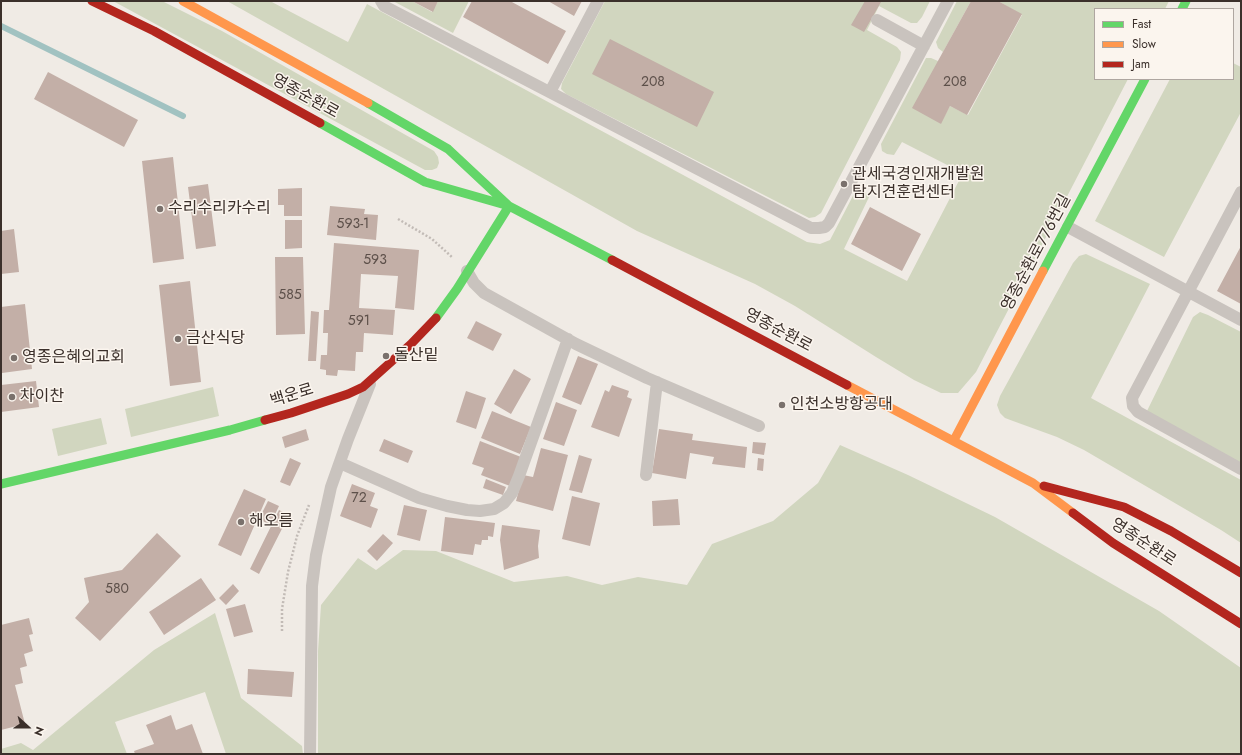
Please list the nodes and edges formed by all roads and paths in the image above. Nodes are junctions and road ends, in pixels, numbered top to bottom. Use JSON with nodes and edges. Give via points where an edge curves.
{"nodes":[{"id":1,"x":92,"y":1,"type":"edge"},
{"id":2,"x":183,"y":1,"type":"edge"},
{"id":3,"x":380,"y":1,"type":"edge"},
{"id":4,"x":598,"y":1,"type":"edge"},
{"id":5,"x":948,"y":1,"type":"edge"},
{"id":6,"x":877,"y":20,"type":"dead end"},
{"id":7,"x":924,"y":46,"type":"junction"},
{"id":8,"x":1144,"y":80,"type":"edge"},
{"id":9,"x":550,"y":92,"type":"junction"},
{"id":10,"x":1241,"y":192,"type":"edge"},
{"id":11,"x":509,"y":206,"type":"junction"},
{"id":12,"x":398,"y":219,"type":"dead end"},
{"id":13,"x":1068,"y":227,"type":"junction"},
{"id":14,"x":467,"y":271,"type":"junction"},
{"id":15,"x":1188,"y":292,"type":"junction"},
{"id":16,"x":1241,"y":320,"type":"edge"},
{"id":17,"x":568,"y":339,"type":"junction"},
{"id":18,"x":372,"y":380,"type":"junction"},
{"id":19,"x":657,"y":382,"type":"junction"},
{"id":20,"x":758,"y":426,"type":"dead end"},
{"id":21,"x":954,"y":440,"type":"junction"},
{"id":22,"x":340,"y":463,"type":"junction"},
{"id":23,"x":1241,"y":469,"type":"edge"},
{"id":24,"x":646,"y":475,"type":"dead end"},
{"id":25,"x":1033,"y":483,"type":"junction"},
{"id":26,"x":1,"y":484,"type":"edge"},
{"id":27,"x":1241,"y":573,"type":"edge"},
{"id":28,"x":1241,"y":624,"type":"edge"},
{"id":29,"x":310,"y":754,"type":"edge"}],
"edges":[{"from":1,"to":11,"type":"main road","name":"영종순환로","via":[[154,31],[425,182]]},
{"from":2,"to":11,"type":"main road","name":"영종순환로","via":[[448,149]]},
{"from":3,"to":9,"type":"lane","via":[[384,6]]},
{"from":4,"to":9,"type":"lane"},
{"from":5,"to":7,"type":"lane"},
{"from":6,"to":7,"type":"lane"},
{"from":7,"to":9,"type":"lane","via":[[829,223],[819,228],[811,228]]},
{"from":8,"to":13,"type":"main road","name":"영종순환로776번길"},
{"from":10,"to":15,"type":"lane"},
{"from":11,"to":14,"type":"main road","name":"백운로"},
{"from":11,"to":21,"type":"main road","name":"영종순환로"},
{"from":12,"to":14,"type":"path","via":[[432,239]]},
{"from":13,"to":15,"type":"lane"},
{"from":13,"to":21,"type":"main road","name":"영종순환로776번길"},
{"from":14,"to":17,"type":"lane","via":[[484,293]]},
{"from":14,"to":18,"type":"main road","name":"백운로","via":[[436,317]]},
{"from":15,"to":16,"type":"lane"},
{"from":15,"to":23,"type":"lane","via":[[1132,398],[1132,406],[1138,412]]},
{"from":17,"to":19,"type":"lane"},
{"from":17,"to":22,"type":"lane","via":[[512,493],[504,503],[494,509],[467,510],[419,498]]},
{"from":18,"to":22,"type":"lane"},
{"from":18,"to":26,"type":"main road","name":"백운로","via":[[348,394],[283,416]]},
{"from":19,"to":20,"type":"lane"},
{"from":19,"to":24,"type":"lane"},
{"from":21,"to":25,"type":"main road","name":"영종순환로"},
{"from":22,"to":29,"type":"lane","via":[[322,524],[312,586]]},
{"from":25,"to":27,"type":"main road","name":"영종순환로","via":[[1124,507],[1171,531]]},
{"from":25,"to":28,"type":"main road","name":"영종순환로","via":[[1113,543]]}]}
